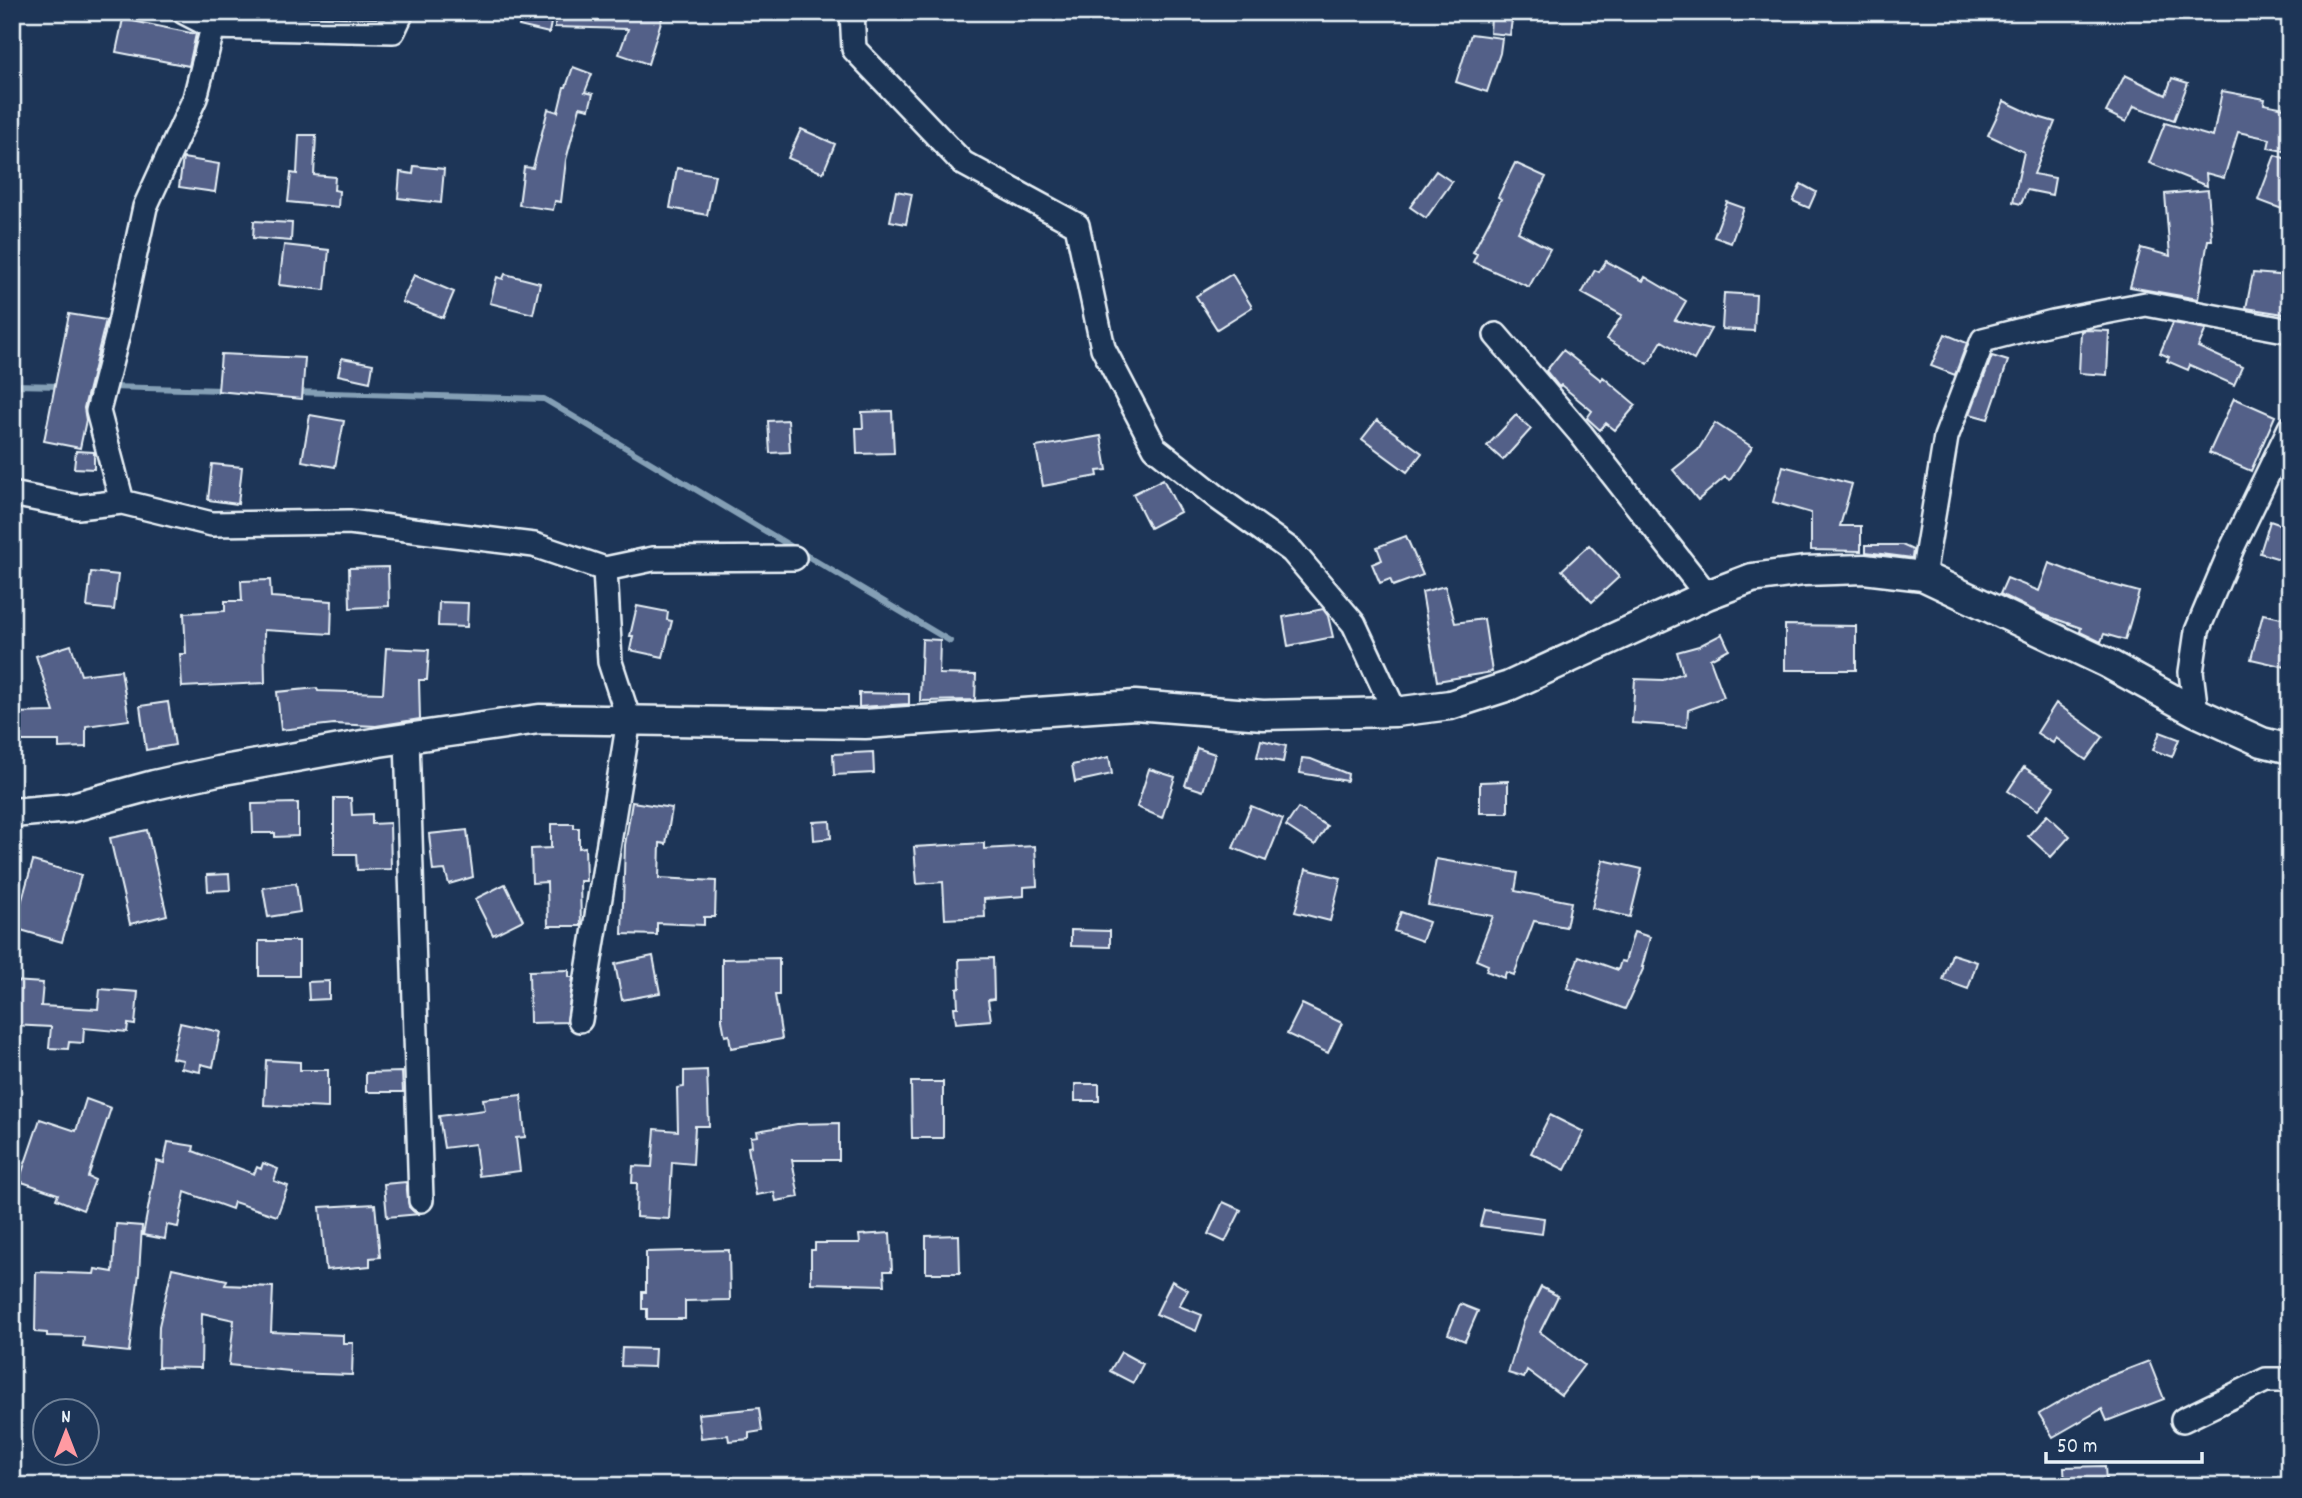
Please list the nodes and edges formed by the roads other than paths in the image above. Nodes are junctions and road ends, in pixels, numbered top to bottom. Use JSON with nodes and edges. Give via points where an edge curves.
{"nodes":[{"id":1,"x":184,"y":12,"type":"edge"},
{"id":2,"x":402,"y":12,"type":"edge"},
{"id":3,"x":852,"y":12,"type":"edge"},
{"id":4,"x":214,"y":19,"type":"edge"},
{"id":5,"x":2290,"y":331,"type":"edge"},
{"id":6,"x":1496,"y":335,"type":"dead end"},
{"id":7,"x":2290,"y":428,"type":"edge"},
{"id":8,"x":12,"y":494,"type":"edge"},
{"id":9,"x":122,"y":502,"type":"junction"},
{"id":10,"x":794,"y":558,"type":"dead end"},
{"id":11,"x":605,"y":569,"type":"junction"},
{"id":12,"x":1923,"y":576,"type":"junction"},
{"id":13,"x":1707,"y":595,"type":"junction"},
{"id":14,"x":1395,"y":712,"type":"junction"},
{"id":15,"x":2196,"y":712,"type":"junction"},
{"id":16,"x":629,"y":720,"type":"junction"},
{"id":17,"x":407,"y":738,"type":"junction"},
{"id":18,"x":2290,"y":749,"type":"edge"},
{"id":19,"x":12,"y":813,"type":"edge"},
{"id":20,"x":580,"y":1020,"type":"dead end"},
{"id":21,"x":421,"y":1200,"type":"dead end"},
{"id":22,"x":2290,"y":1380,"type":"edge"},
{"id":23,"x":2183,"y":1420,"type":"dead end"}],
"edges":[{"from":1,"to":4,"type":"street"},
{"from":2,"to":4,"type":"street","via":[[393,31]]},
{"from":3,"to":14,"type":"street","via":[[854,49],[963,163],[1077,225],[1103,348],[1155,448],[1292,551],[1354,624]]},
{"from":4,"to":9,"type":"street","via":[[195,98],[145,207],[98,411]]},
{"from":5,"to":12,"type":"street","via":[[2146,304],[1983,340],[1947,437]]},
{"from":6,"to":13,"type":"street","via":[[1581,434]]},
{"from":7,"to":15,"type":"street","via":[[2197,631],[2191,672]]},
{"from":8,"to":9,"type":"street","via":[[78,507]]},
{"from":9,"to":11,"type":"street","via":[[212,524],[349,522],[534,545]]},
{"from":10,"to":11,"type":"street","via":[[653,559]]},
{"from":11,"to":16,"type":"street","via":[[610,662]]},
{"from":12,"to":13,"type":"street","via":[[1864,569],[1804,571],[1752,578]]},
{"from":12,"to":15,"type":"street","via":[[2105,662]]},
{"from":13,"to":14,"type":"street","via":[[1509,687],[1450,705]]},
{"from":14,"to":16,"type":"street","via":[[1263,715],[1135,705],[865,724]]},
{"from":15,"to":18,"type":"street","via":[[2262,742]]},
{"from":16,"to":17,"type":"street","via":[[538,719]]},
{"from":16,"to":20,"type":"street"},
{"from":17,"to":19,"type":"street","via":[[218,771],[69,808]]},
{"from":17,"to":21,"type":"street"},
{"from":22,"to":23,"type":"street","via":[[2266,1381]]}]}
